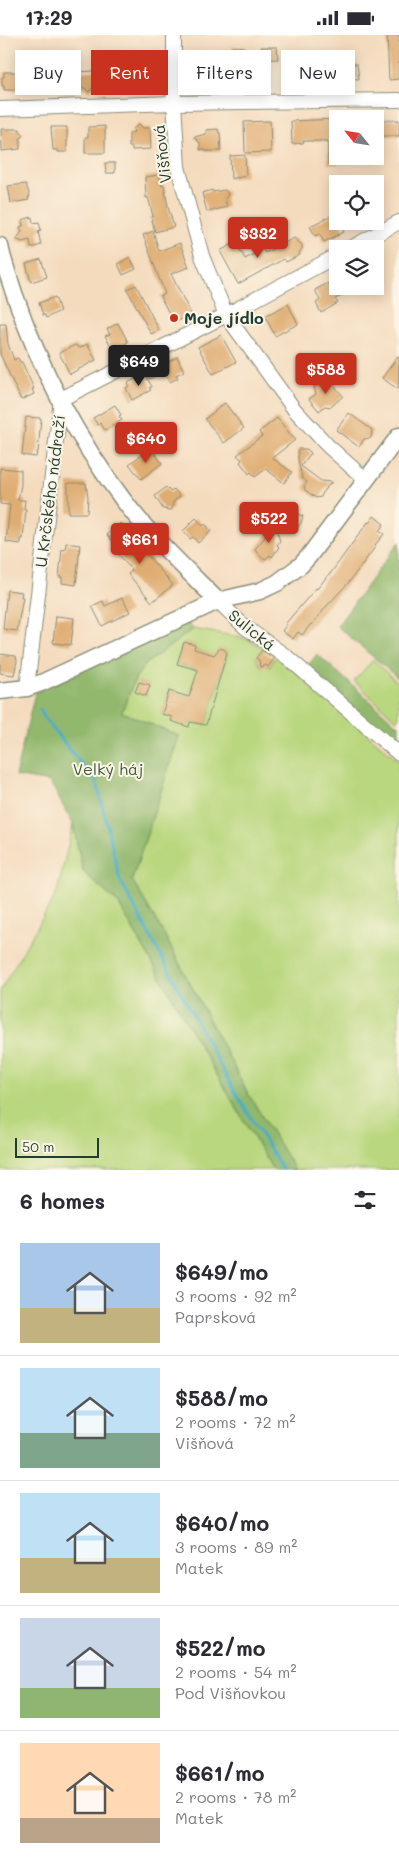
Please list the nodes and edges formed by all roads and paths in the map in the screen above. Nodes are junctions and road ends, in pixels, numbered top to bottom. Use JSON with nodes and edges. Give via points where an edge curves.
{"nodes":[{"id":1,"x":174,"y":35,"type":"edge"},
{"id":2,"x":399,"y":100,"type":"edge"},
{"id":3,"x":174,"y":103,"type":"junction"},
{"id":4,"x":0,"y":109,"type":"edge"},
{"id":5,"x":399,"y":222,"type":"edge"},
{"id":6,"x":366,"y":240,"type":"edge"},
{"id":7,"x":0,"y":245,"type":"edge"},
{"id":8,"x":329,"y":260,"type":"edge"},
{"id":9,"x":226,"y":315,"type":"junction"},
{"id":10,"x":61,"y":399,"type":"junction"},
{"id":11,"x":399,"y":436,"type":"edge"},
{"id":12,"x":366,"y":479,"type":"junction"},
{"id":13,"x":218,"y":601,"type":"junction"},
{"id":14,"x":27,"y":688,"type":"junction"},
{"id":15,"x":0,"y":691,"type":"edge"},
{"id":16,"x":399,"y":754,"type":"edge"}],
"edges":[{"from":1,"to":3,"type":"street","name":"Višňová"},
{"from":2,"to":3,"type":"street"},
{"from":3,"to":4,"type":"street"},
{"from":3,"to":9,"type":"street","name":"Višňová","via":[[178,167],[202,256]]},
{"from":5,"to":6,"type":"street"},
{"from":7,"to":10,"type":"street","name":"U Krčského nádraží","via":[[28,332]]},
{"from":8,"to":9,"type":"street"},
{"from":9,"to":10,"type":"street"},
{"from":9,"to":12,"type":"street","name":"Višňová","via":[[294,409],[328,447]]},
{"from":10,"to":13,"type":"street","via":[[124,502]]},
{"from":10,"to":14,"type":"street","name":"U Krčského nádraží"},
{"from":11,"to":12,"type":"street"},
{"from":12,"to":13,"type":"street","via":[[317,547],[295,570],[260,591]]},
{"from":13,"to":14,"type":"street","name":"Sulická"},
{"from":13,"to":16,"type":"street","name":"Sulická"},
{"from":14,"to":15,"type":"street","name":"Sulická"}]}
